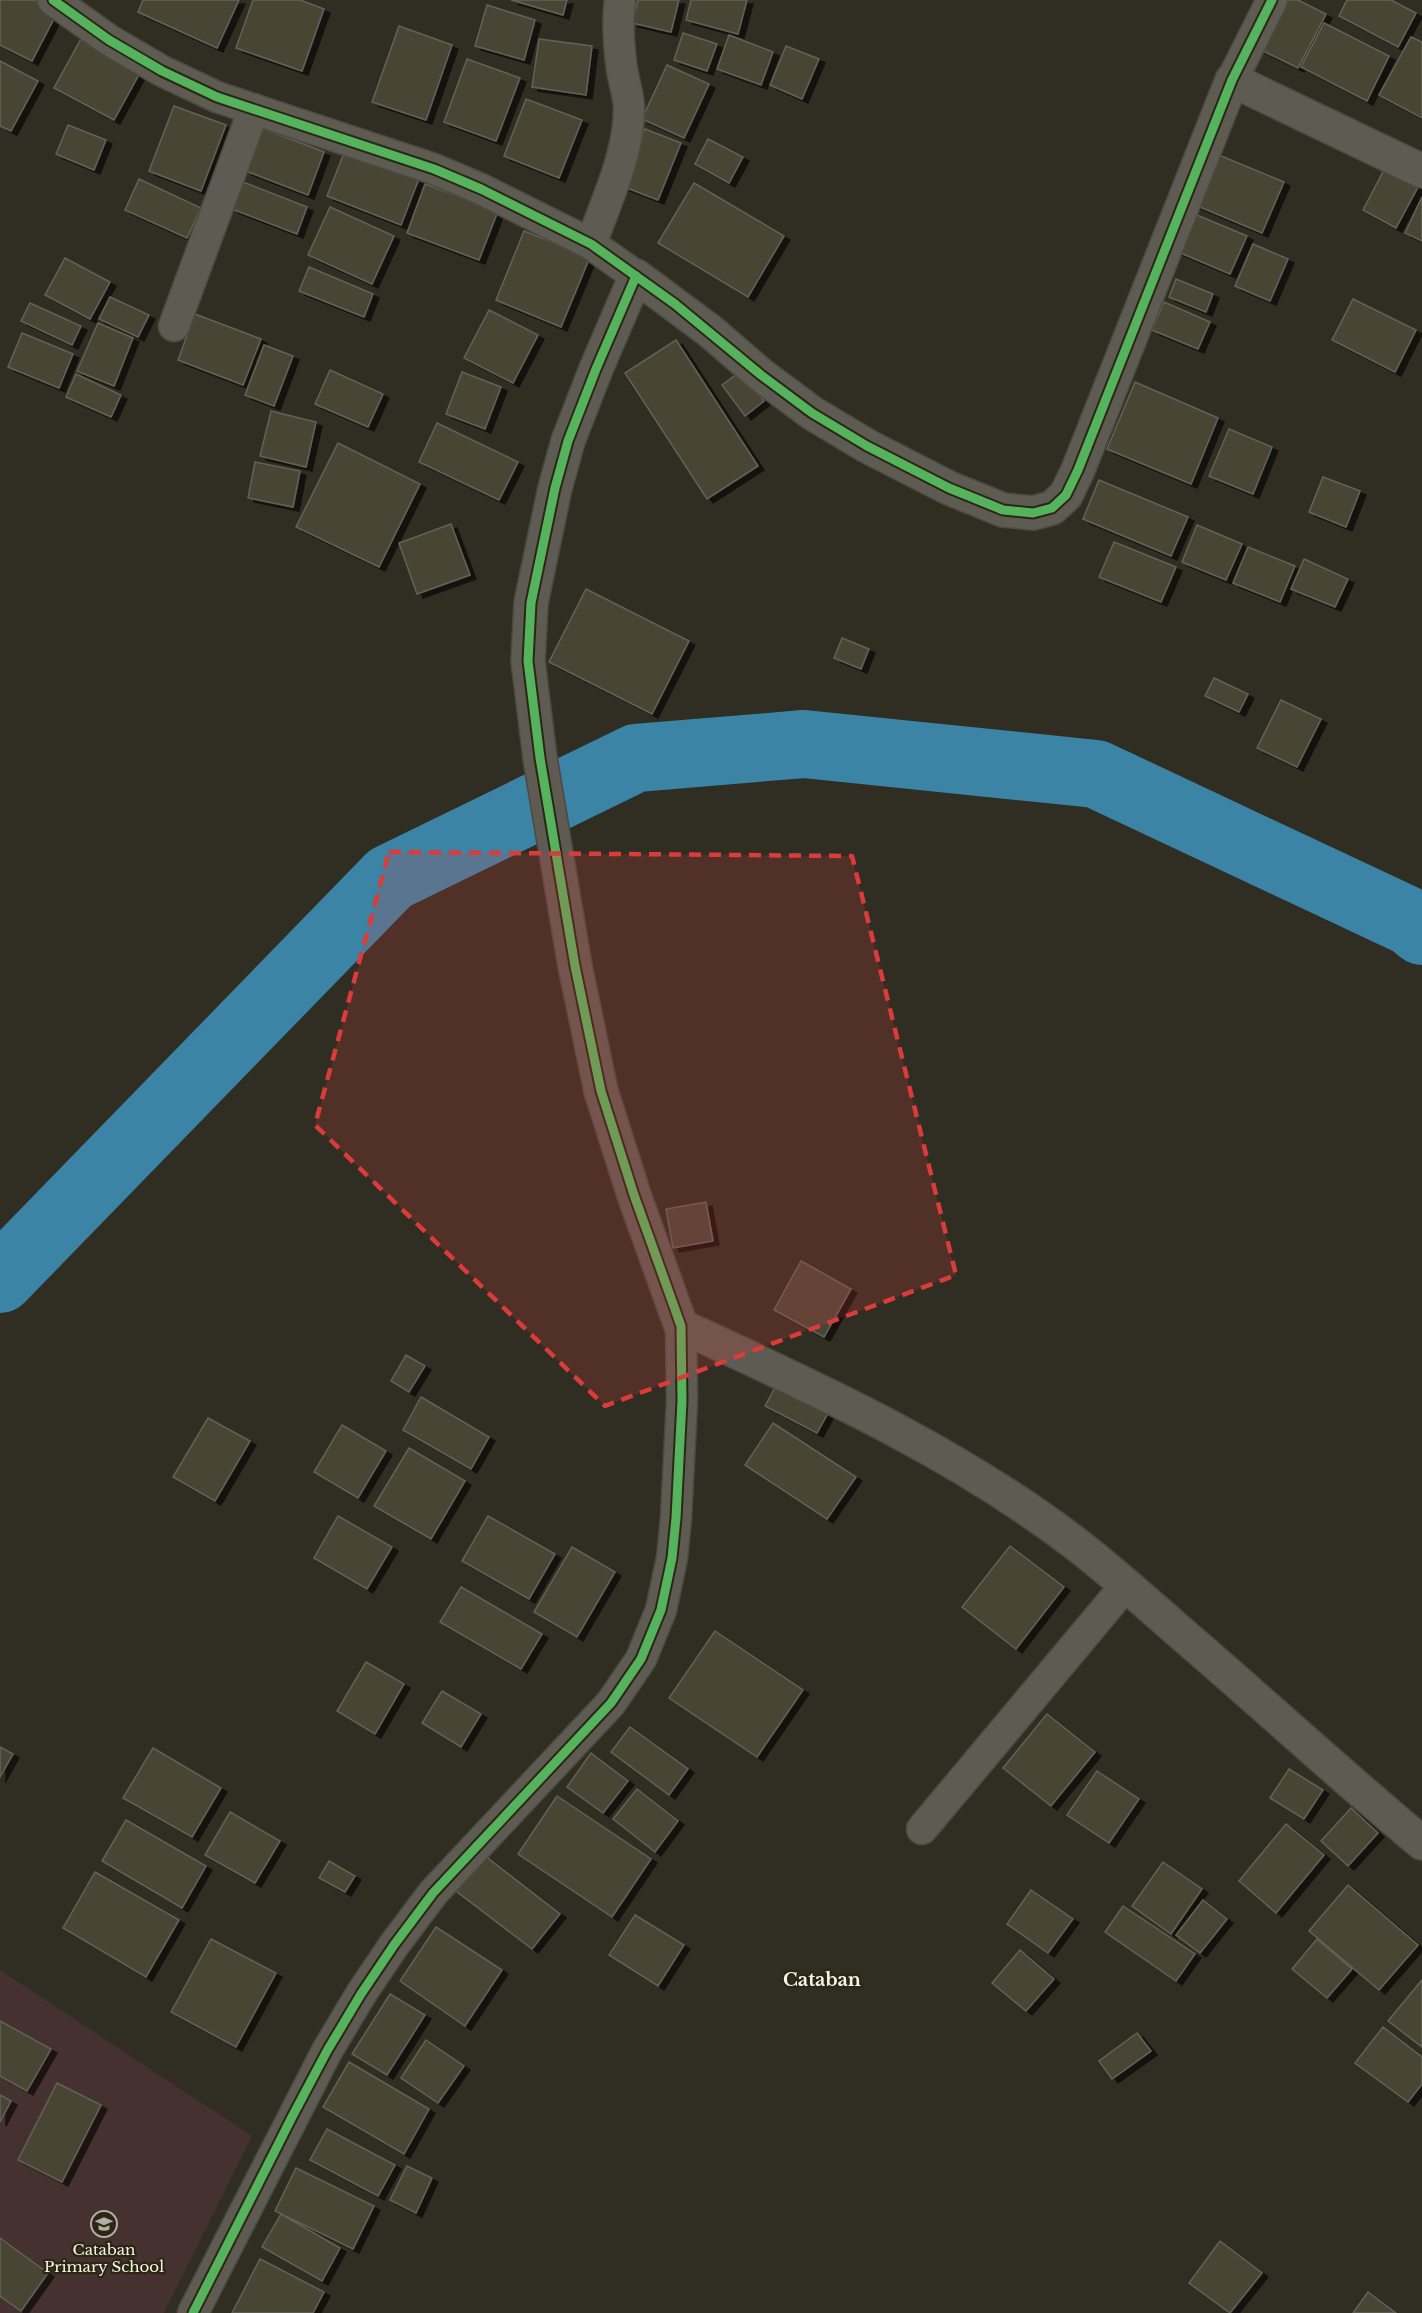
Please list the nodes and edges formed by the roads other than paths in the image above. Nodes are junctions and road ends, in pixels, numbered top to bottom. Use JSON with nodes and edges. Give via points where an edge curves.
{"nodes":[{"id":1,"x":52,"y":0,"type":"edge"},
{"id":2,"x":620,"y":0,"type":"edge"},
{"id":3,"x":1272,"y":0,"type":"edge"},
{"id":4,"x":1232,"y":80,"type":"junction"},
{"id":5,"x":254,"y":109,"type":"junction"},
{"id":6,"x":1422,"y":171,"type":"edge"},
{"id":7,"x":591,"y":244,"type":"junction"},
{"id":8,"x":636,"y":276,"type":"junction"},
{"id":9,"x":174,"y":326,"type":"dead end"},
{"id":10,"x":681,"y":1326,"type":"junction"},
{"id":11,"x":1126,"y":1585,"type":"junction"},
{"id":12,"x":922,"y":1829,"type":"dead end"},
{"id":13,"x":1422,"y":1844,"type":"edge"},
{"id":14,"x":193,"y":2313,"type":"edge"}],
"edges":[{"from":1,"to":5,"type":"street","via":[[162,71],[217,97]]},
{"from":2,"to":7,"type":"street","via":[[628,126]]},
{"from":3,"to":4,"type":"street"},
{"from":4,"to":6,"type":"street"},
{"from":4,"to":8,"type":"street","via":[[1091,439],[1066,495],[1052,508],[1033,513],[1003,510],[949,488],[867,446],[812,413]]},
{"from":5,"to":7,"type":"street","via":[[434,169]]},
{"from":5,"to":9,"type":"street"},
{"from":7,"to":8,"type":"street"},
{"from":8,"to":10,"type":"street","via":[[568,441],[531,603],[528,661],[575,966],[601,1091]]},
{"from":10,"to":11,"type":"street","via":[[889,1425],[1002,1493],[1076,1544]]},
{"from":10,"to":14,"type":"street","via":[[682,1401],[672,1558],[661,1610],[641,1659],[611,1703],[434,1893],[394,1945],[327,2051]]},
{"from":11,"to":12,"type":"street"},
{"from":11,"to":13,"type":"street"}]}
